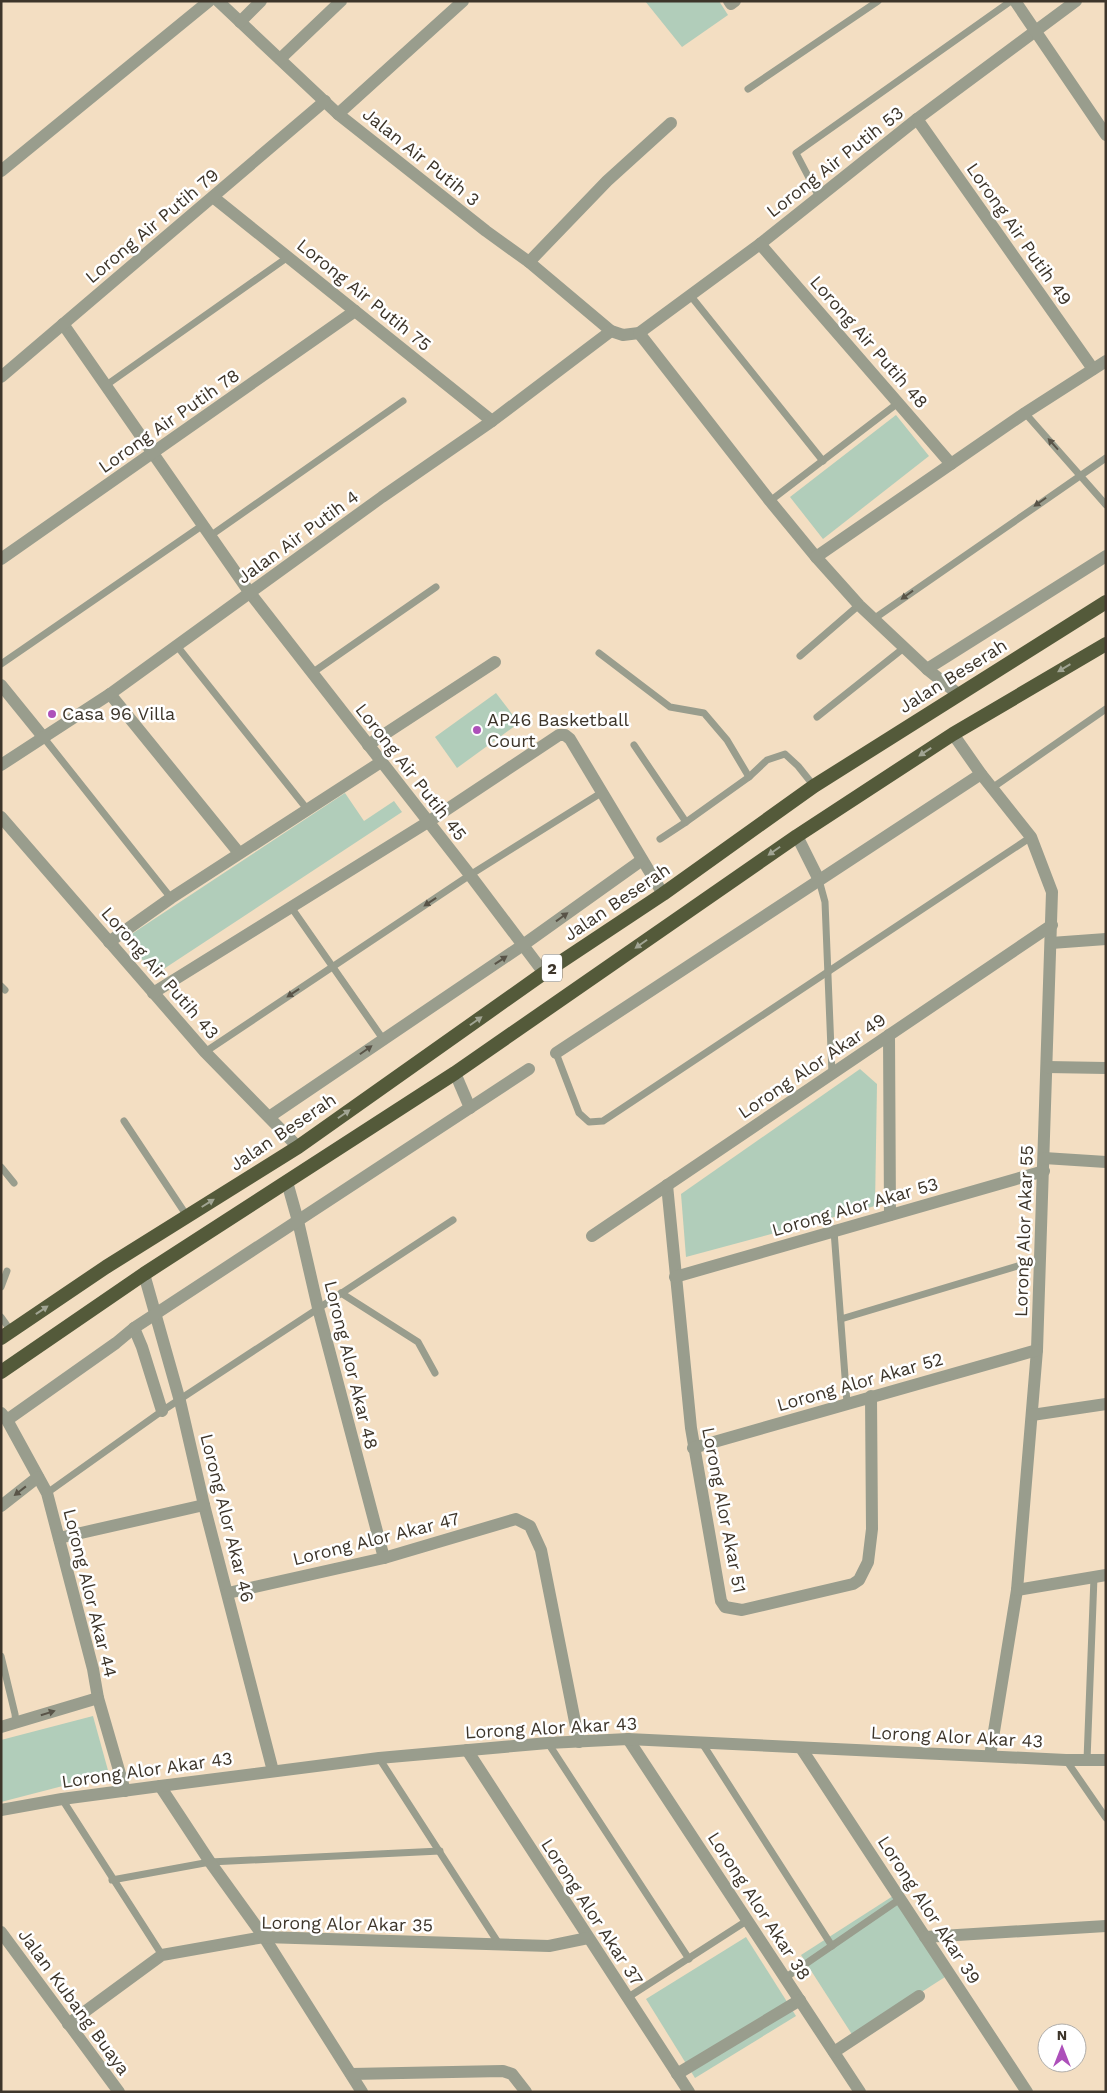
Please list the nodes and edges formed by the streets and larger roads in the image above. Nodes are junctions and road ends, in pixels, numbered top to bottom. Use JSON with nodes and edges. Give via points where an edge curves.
{"nodes":[{"id":1,"x":209,"y":1,"type":"edge"},
{"id":2,"x":218,"y":1,"type":"edge"},
{"id":3,"x":261,"y":1,"type":"edge"},
{"id":4,"x":341,"y":1,"type":"edge"},
{"id":5,"x":463,"y":1,"type":"edge"},
{"id":6,"x":1015,"y":1,"type":"edge"},
{"id":7,"x":1076,"y":1,"type":"edge"},
{"id":8,"x":240,"y":22,"type":"junction"},
{"id":9,"x":1034,"y":31,"type":"junction"},
{"id":10,"x":280,"y":59,"type":"junction"},
{"id":11,"x":325,"y":101,"type":"junction"},
{"id":12,"x":338,"y":114,"type":"junction"},
{"id":13,"x":917,"y":119,"type":"junction"},
{"id":14,"x":671,"y":123,"type":"dead end"},
{"id":15,"x":1106,"y":135,"type":"edge"},
{"id":16,"x":1,"y":171,"type":"edge"},
{"id":17,"x":213,"y":197,"type":"junction"},
{"id":18,"x":760,"y":244,"type":"junction"},
{"id":19,"x":530,"y":262,"type":"junction"},
{"id":20,"x":356,"y":311,"type":"junction"},
{"id":21,"x":63,"y":324,"type":"junction"},
{"id":22,"x":611,"y":331,"type":"junction"},
{"id":23,"x":639,"y":333,"type":"junction"},
{"id":24,"x":1106,"y":362,"type":"edge"},
{"id":25,"x":1093,"y":369,"type":"junction"},
{"id":26,"x":1,"y":376,"type":"edge"},
{"id":27,"x":492,"y":421,"type":"junction"},
{"id":28,"x":153,"y":454,"type":"junction"},
{"id":29,"x":951,"y":464,"type":"junction"},
{"id":30,"x":1106,"y":556,"type":"edge"},
{"id":31,"x":816,"y":557,"type":"junction"},
{"id":32,"x":1,"y":559,"type":"edge"},
{"id":33,"x":250,"y":593,"type":"junction"},
{"id":34,"x":1106,"y":602,"type":"edge"},
{"id":35,"x":1106,"y":644,"type":"edge"},
{"id":36,"x":495,"y":662,"type":"dead end"},
{"id":37,"x":928,"y":669,"type":"junction"},
{"id":38,"x":1,"y":685,"type":"edge"},
{"id":39,"x":110,"y":694,"type":"junction"},
{"id":40,"x":958,"y":694,"type":"junction"},
{"id":41,"x":953,"y":734,"type":"junction"},
{"id":42,"x":44,"y":738,"type":"junction"},
{"id":43,"x":368,"y":745,"type":"junction"},
{"id":44,"x":381,"y":762,"type":"junction"},
{"id":45,"x":1,"y":765,"type":"edge"},
{"id":46,"x":981,"y":774,"type":"junction"},
{"id":47,"x":1,"y":817,"type":"edge"},
{"id":48,"x":428,"y":822,"type":"junction"},
{"id":49,"x":797,"y":836,"type":"junction"},
{"id":50,"x":238,"y":853,"type":"junction"},
{"id":51,"x":642,"y":860,"type":"junction"},
{"id":52,"x":819,"y":880,"type":"junction"},
{"id":53,"x":663,"y":894,"type":"junction"},
{"id":54,"x":1052,"y":925,"type":"junction"},
{"id":55,"x":1106,"y":939,"type":"edge"},
{"id":56,"x":109,"y":942,"type":"junction"},
{"id":57,"x":1051,"y":943,"type":"junction"},
{"id":58,"x":523,"y":946,"type":"junction"},
{"id":59,"x":544,"y":973,"type":"junction"},
{"id":60,"x":154,"y":993,"type":"junction"},
{"id":61,"x":889,"y":1035,"type":"junction"},
{"id":62,"x":556,"y":1054,"type":"road end"},
{"id":63,"x":1047,"y":1067,"type":"junction"},
{"id":64,"x":1106,"y":1068,"type":"edge"},
{"id":65,"x":529,"y":1069,"type":"dead end"},
{"id":66,"x":455,"y":1073,"type":"junction"},
{"id":67,"x":470,"y":1108,"type":"junction"},
{"id":68,"x":268,"y":1117,"type":"junction"},
{"id":69,"x":298,"y":1147,"type":"junction"},
{"id":70,"x":1106,"y":1162,"type":"edge"},
{"id":71,"x":1044,"y":1165,"type":"junction"},
{"id":72,"x":287,"y":1182,"type":"junction"},
{"id":73,"x":667,"y":1185,"type":"junction"},
{"id":74,"x":890,"y":1215,"type":"junction"},
{"id":75,"x":298,"y":1221,"type":"junction"},
{"id":76,"x":592,"y":1236,"type":"dead end"},
{"id":77,"x":144,"y":1274,"type":"junction"},
{"id":78,"x":675,"y":1277,"type":"junction"},
{"id":79,"x":155,"y":1314,"type":"junction"},
{"id":80,"x":134,"y":1328,"type":"junction"},
{"id":81,"x":6,"y":1334,"type":"edge"},
{"id":82,"x":1037,"y":1350,"type":"junction"},
{"id":83,"x":1,"y":1372,"type":"edge"},
{"id":84,"x":871,"y":1396,"type":"junction"},
{"id":85,"x":1106,"y":1404,"type":"edge"},
{"id":86,"x":162,"y":1412,"type":"road end"},
{"id":87,"x":1032,"y":1415,"type":"junction"},
{"id":88,"x":4,"y":1416,"type":"edge"},
{"id":89,"x":693,"y":1448,"type":"junction"},
{"id":90,"x":38,"y":1477,"type":"junction"},
{"id":91,"x":204,"y":1505,"type":"junction"},
{"id":92,"x":1,"y":1506,"type":"edge"},
{"id":93,"x":59,"y":1538,"type":"junction"},
{"id":94,"x":384,"y":1558,"type":"junction"},
{"id":95,"x":1100,"y":1576,"type":"edge"},
{"id":96,"x":1017,"y":1590,"type":"junction"},
{"id":97,"x":228,"y":1593,"type":"junction"},
{"id":98,"x":98,"y":1698,"type":"junction"},
{"id":99,"x":1,"y":1727,"type":"edge"},
{"id":100,"x":628,"y":1739,"type":"junction"},
{"id":101,"x":579,"y":1742,"type":"junction"},
{"id":102,"x":801,"y":1748,"type":"junction"},
{"id":103,"x":467,"y":1750,"type":"junction"},
{"id":104,"x":990,"y":1756,"type":"junction"},
{"id":105,"x":1106,"y":1760,"type":"edge"},
{"id":106,"x":273,"y":1771,"type":"junction"},
{"id":107,"x":160,"y":1786,"type":"junction"},
{"id":108,"x":125,"y":1791,"type":"junction"},
{"id":109,"x":1,"y":1810,"type":"edge"},
{"id":110,"x":1106,"y":1926,"type":"edge"},
{"id":111,"x":1,"y":1932,"type":"edge"},
{"id":112,"x":264,"y":1937,"type":"junction"},
{"id":113,"x":925,"y":1937,"type":"junction"},
{"id":114,"x":588,"y":1938,"type":"junction"},
{"id":115,"x":919,"y":1996,"type":"dead end"},
{"id":116,"x":800,"y":2000,"type":"junction"},
{"id":117,"x":68,"y":2024,"type":"junction"},
{"id":118,"x":834,"y":2052,"type":"junction"},
{"id":119,"x":351,"y":2074,"type":"junction"},
{"id":120,"x":678,"y":2074,"type":"junction"},
{"id":121,"x":119,"y":2092,"type":"edge"},
{"id":122,"x":362,"y":2092,"type":"edge"},
{"id":123,"x":526,"y":2092,"type":"edge"},
{"id":124,"x":689,"y":2092,"type":"edge"},
{"id":125,"x":860,"y":2092,"type":"edge"},
{"id":126,"x":1027,"y":2092,"type":"edge"}],
"edges":[{"from":1,"to":16,"type":"street"},
{"from":2,"to":8,"type":"street","name":"Jalan Air Putih 3"},
{"from":3,"to":8,"type":"street"},
{"from":4,"to":10,"type":"street"},
{"from":5,"to":12,"type":"street"},
{"from":6,"to":9,"type":"street"},
{"from":7,"to":9,"type":"street","name":"Lorong Air Putih 53"},
{"from":8,"to":10,"type":"street","name":"Jalan Air Putih 3"},
{"from":9,"to":13,"type":"street","name":"Lorong Air Putih 53"},
{"from":9,"to":15,"type":"street"},
{"from":10,"to":11,"type":"street","name":"Jalan Air Putih 3"},
{"from":11,"to":12,"type":"street","name":"Jalan Air Putih 3"},
{"from":11,"to":17,"type":"street","name":"Lorong Air Putih 79"},
{"from":12,"to":19,"type":"street","name":"Jalan Air Putih 3"},
{"from":13,"to":18,"type":"street","name":"Lorong Air Putih 53"},
{"from":13,"to":25,"type":"street","name":"Lorong Air Putih 49"},
{"from":14,"to":19,"type":"street","via":[[607,181]]},
{"from":17,"to":20,"type":"street","name":"Lorong Air Putih 75"},
{"from":17,"to":21,"type":"street","name":"Lorong Air Putih 79"},
{"from":18,"to":23,"type":"street","name":"Lorong Air Putih 53"},
{"from":18,"to":29,"type":"street","name":"Lorong Air Putih 48"},
{"from":19,"to":22,"type":"street","name":"Jalan Air Putih 3"},
{"from":20,"to":27,"type":"street","name":"Lorong Air Putih 75"},
{"from":20,"to":28,"type":"street","name":"Lorong Air Putih 78"},
{"from":21,"to":26,"type":"street","name":"Lorong Air Putih 79"},
{"from":21,"to":28,"type":"street","name":"Lorong Air Putih 45"},
{"from":22,"to":23,"type":"street","via":[[623,335]]},
{"from":22,"to":27,"type":"street","name":"Jalan Air Putih 4"},
{"from":23,"to":31,"type":"street"},
{"from":24,"to":25,"type":"street"},
{"from":25,"to":29,"type":"street"},
{"from":27,"to":33,"type":"street","name":"Jalan Air Putih 4"},
{"from":28,"to":32,"type":"street","name":"Lorong Air Putih 78"},
{"from":28,"to":33,"type":"street","name":"Lorong Air Putih 45"},
{"from":29,"to":31,"type":"street"},
{"from":30,"to":37,"type":"street"},
{"from":31,"to":37,"type":"street","via":[[859,605]]},
{"from":33,"to":39,"type":"street","name":"Jalan Air Putih 4"},
{"from":33,"to":43,"type":"street","name":"Lorong Air Putih 45"},
{"from":34,"to":40,"type":"highway","name":"Jalan Beserah","number":"2"},
{"from":35,"to":41,"type":"highway","number":"2","one_way":true},
{"from":36,"to":43,"type":"street"},
{"from":37,"to":40,"type":"street"},
{"from":38,"to":42,"type":"street"},
{"from":39,"to":42,"type":"street","name":"Jalan Air Putih 4"},
{"from":39,"to":50,"type":"street"},
{"from":40,"to":53,"type":"highway","name":"Jalan Beserah","number":"2","via":[[814,786]]},
{"from":41,"to":46,"type":"street","name":"Lorong Alor Akar 55"},
{"from":41,"to":49,"type":"highway","number":"2","one_way":true},
{"from":42,"to":45,"type":"street","name":"Jalan Air Putih 4"},
{"from":43,"to":44,"type":"street","name":"Lorong Air Putih 45"},
{"from":44,"to":48,"type":"street","name":"Lorong Air Putih 45"},
{"from":44,"to":50,"type":"street"},
{"from":46,"to":52,"type":"street"},
{"from":46,"to":54,"type":"street","name":"Lorong Alor Akar 55","via":[[1030,837],[1052,892]]},
{"from":47,"to":56,"type":"street","name":"Lorong Air Putih 43"},
{"from":48,"to":51,"type":"street","via":[[559,735],[565,735]]},
{"from":48,"to":58,"type":"street","name":"Lorong Air Putih 45"},
{"from":48,"to":60,"type":"street"},
{"from":49,"to":52,"type":"street"},
{"from":49,"to":66,"type":"highway","number":"2","one_way":true},
{"from":50,"to":56,"type":"street"},
{"from":51,"to":53,"type":"street"},
{"from":58,"to":51,"type":"street","one_way":true},
{"from":52,"to":62,"type":"street"},
{"from":53,"to":59,"type":"highway","name":"Jalan Beserah","number":"2"},
{"from":54,"to":57,"type":"street","name":"Lorong Alor Akar 55"},
{"from":54,"to":61,"type":"street","name":"Lorong Alor Akar 49"},
{"from":55,"to":57,"type":"street"},
{"from":56,"to":60,"type":"street","name":"Lorong Air Putih 43"},
{"from":57,"to":63,"type":"street","name":"Lorong Alor Akar 55"},
{"from":58,"to":59,"type":"street","name":"Lorong Air Putih 45"},
{"from":68,"to":58,"type":"street","one_way":true},
{"from":69,"to":59,"type":"highway","name":"Jalan Beserah","number":"2","one_way":true},
{"from":60,"to":68,"type":"street","name":"Lorong Air Putih 43"},
{"from":61,"to":73,"type":"street","name":"Lorong Alor Akar 49"},
{"from":61,"to":74,"type":"street"},
{"from":63,"to":64,"type":"street"},
{"from":63,"to":71,"type":"street","name":"Lorong Alor Akar 55"},
{"from":65,"to":67,"type":"street"},
{"from":66,"to":67,"type":"street"},
{"from":66,"to":72,"type":"highway","number":"2"},
{"from":67,"to":75,"type":"street"},
{"from":68,"to":69,"type":"street","name":"Lorong Air Putih 43"},
{"from":81,"to":69,"type":"highway","name":"Jalan Beserah","number":"2","one_way":true},
{"from":70,"to":71,"type":"street","name":"Lorong Alor Akar 53"},
{"from":71,"to":74,"type":"street","name":"Lorong Alor Akar 53"},
{"from":71,"to":82,"type":"street","name":"Lorong Alor Akar 55"},
{"from":72,"to":75,"type":"street","name":"Lorong Alor Akar 48"},
{"from":72,"to":77,"type":"highway","number":"2"},
{"from":73,"to":76,"type":"street","name":"Lorong Alor Akar 49"},
{"from":73,"to":78,"type":"street","name":"Lorong Alor Akar 51"},
{"from":74,"to":78,"type":"street","name":"Lorong Alor Akar 53"},
{"from":75,"to":79,"type":"street"},
{"from":75,"to":94,"type":"street","name":"Lorong Alor Akar 48"},
{"from":77,"to":79,"type":"street","name":"Lorong Alor Akar 46"},
{"from":77,"to":83,"type":"highway","number":"2"},
{"from":78,"to":89,"type":"street","name":"Lorong Alor Akar 51"},
{"from":79,"to":80,"type":"street"},
{"from":79,"to":91,"type":"street","name":"Lorong Alor Akar 46","via":[[180,1401]]},
{"from":80,"to":86,"type":"street"},
{"from":80,"to":88,"type":"street"},
{"from":82,"to":84,"type":"street","name":"Lorong Alor Akar 52"},
{"from":82,"to":87,"type":"street","name":"Lorong Alor Akar 55"},
{"from":84,"to":89,"type":"street","name":"Lorong Alor Akar 52"},
{"from":84,"to":89,"type":"street","name":"Lorong Alor Akar 51","via":[[872,1529],[868,1562],[859,1580],[852,1584],[742,1610],[725,1608],[721,1601]]},
{"from":85,"to":87,"type":"street"},
{"from":87,"to":96,"type":"street","name":"Lorong Alor Akar 55"},
{"from":88,"to":90,"type":"street","name":"Lorong Alor Akar 44"},
{"from":90,"to":92,"type":"street","one_way":true},
{"from":90,"to":93,"type":"street","name":"Lorong Alor Akar 44","via":[[47,1493]]},
{"from":91,"to":93,"type":"street"},
{"from":91,"to":97,"type":"street","name":"Lorong Alor Akar 46"},
{"from":93,"to":98,"type":"street","name":"Lorong Alor Akar 44"},
{"from":94,"to":97,"type":"street","name":"Lorong Alor Akar 47"},
{"from":94,"to":101,"type":"street","name":"Lorong Alor Akar 47","via":[[516,1519],[530,1526],[541,1550]]},
{"from":95,"to":96,"type":"street"},
{"from":96,"to":104,"type":"street","name":"Lorong Alor Akar 55"},
{"from":97,"to":106,"type":"street","name":"Lorong Alor Akar 46"},
{"from":99,"to":98,"type":"street","one_way":true},
{"from":98,"to":108,"type":"street","name":"Lorong Alor Akar 44"},
{"from":100,"to":101,"type":"street","name":"Lorong Alor Akar 43"},
{"from":100,"to":102,"type":"street","name":"Lorong Alor Akar 43"},
{"from":100,"to":116,"type":"street","name":"Lorong Alor Akar 38"},
{"from":101,"to":103,"type":"street","name":"Lorong Alor Akar 43"},
{"from":102,"to":104,"type":"street","name":"Lorong Alor Akar 43"},
{"from":102,"to":113,"type":"street","name":"Lorong Alor Akar 39"},
{"from":103,"to":106,"type":"street","name":"Lorong Alor Akar 43"},
{"from":103,"to":114,"type":"street","name":"Lorong Alor Akar 37"},
{"from":104,"to":105,"type":"street","name":"Lorong Alor Akar 43"},
{"from":106,"to":107,"type":"street","name":"Lorong Alor Akar 43"},
{"from":107,"to":108,"type":"street","name":"Lorong Alor Akar 43"},
{"from":107,"to":112,"type":"street"},
{"from":108,"to":109,"type":"street","name":"Lorong Alor Akar 43"},
{"from":110,"to":113,"type":"street"},
{"from":111,"to":117,"type":"street","name":"Jalan Kubang Buaya"},
{"from":112,"to":114,"type":"street","name":"Lorong Alor Akar 35","via":[[549,1946]]},
{"from":112,"to":117,"type":"street","name":"Lorong Alor Akar 35","via":[[162,1955]]},
{"from":112,"to":119,"type":"street"},
{"from":113,"to":126,"type":"street","name":"Lorong Alor Akar 39"},
{"from":114,"to":120,"type":"street","name":"Lorong Alor Akar 37"},
{"from":115,"to":118,"type":"street"},
{"from":116,"to":118,"type":"street","name":"Lorong Alor Akar 38"},
{"from":116,"to":120,"type":"street"},
{"from":117,"to":121,"type":"street","name":"Jalan Kubang Buaya"},
{"from":118,"to":125,"type":"street","name":"Lorong Alor Akar 38"},
{"from":119,"to":122,"type":"street"},
{"from":119,"to":123,"type":"street","via":[[503,2070],[512,2074]]},
{"from":120,"to":124,"type":"street","name":"Lorong Alor Akar 37"}]}
